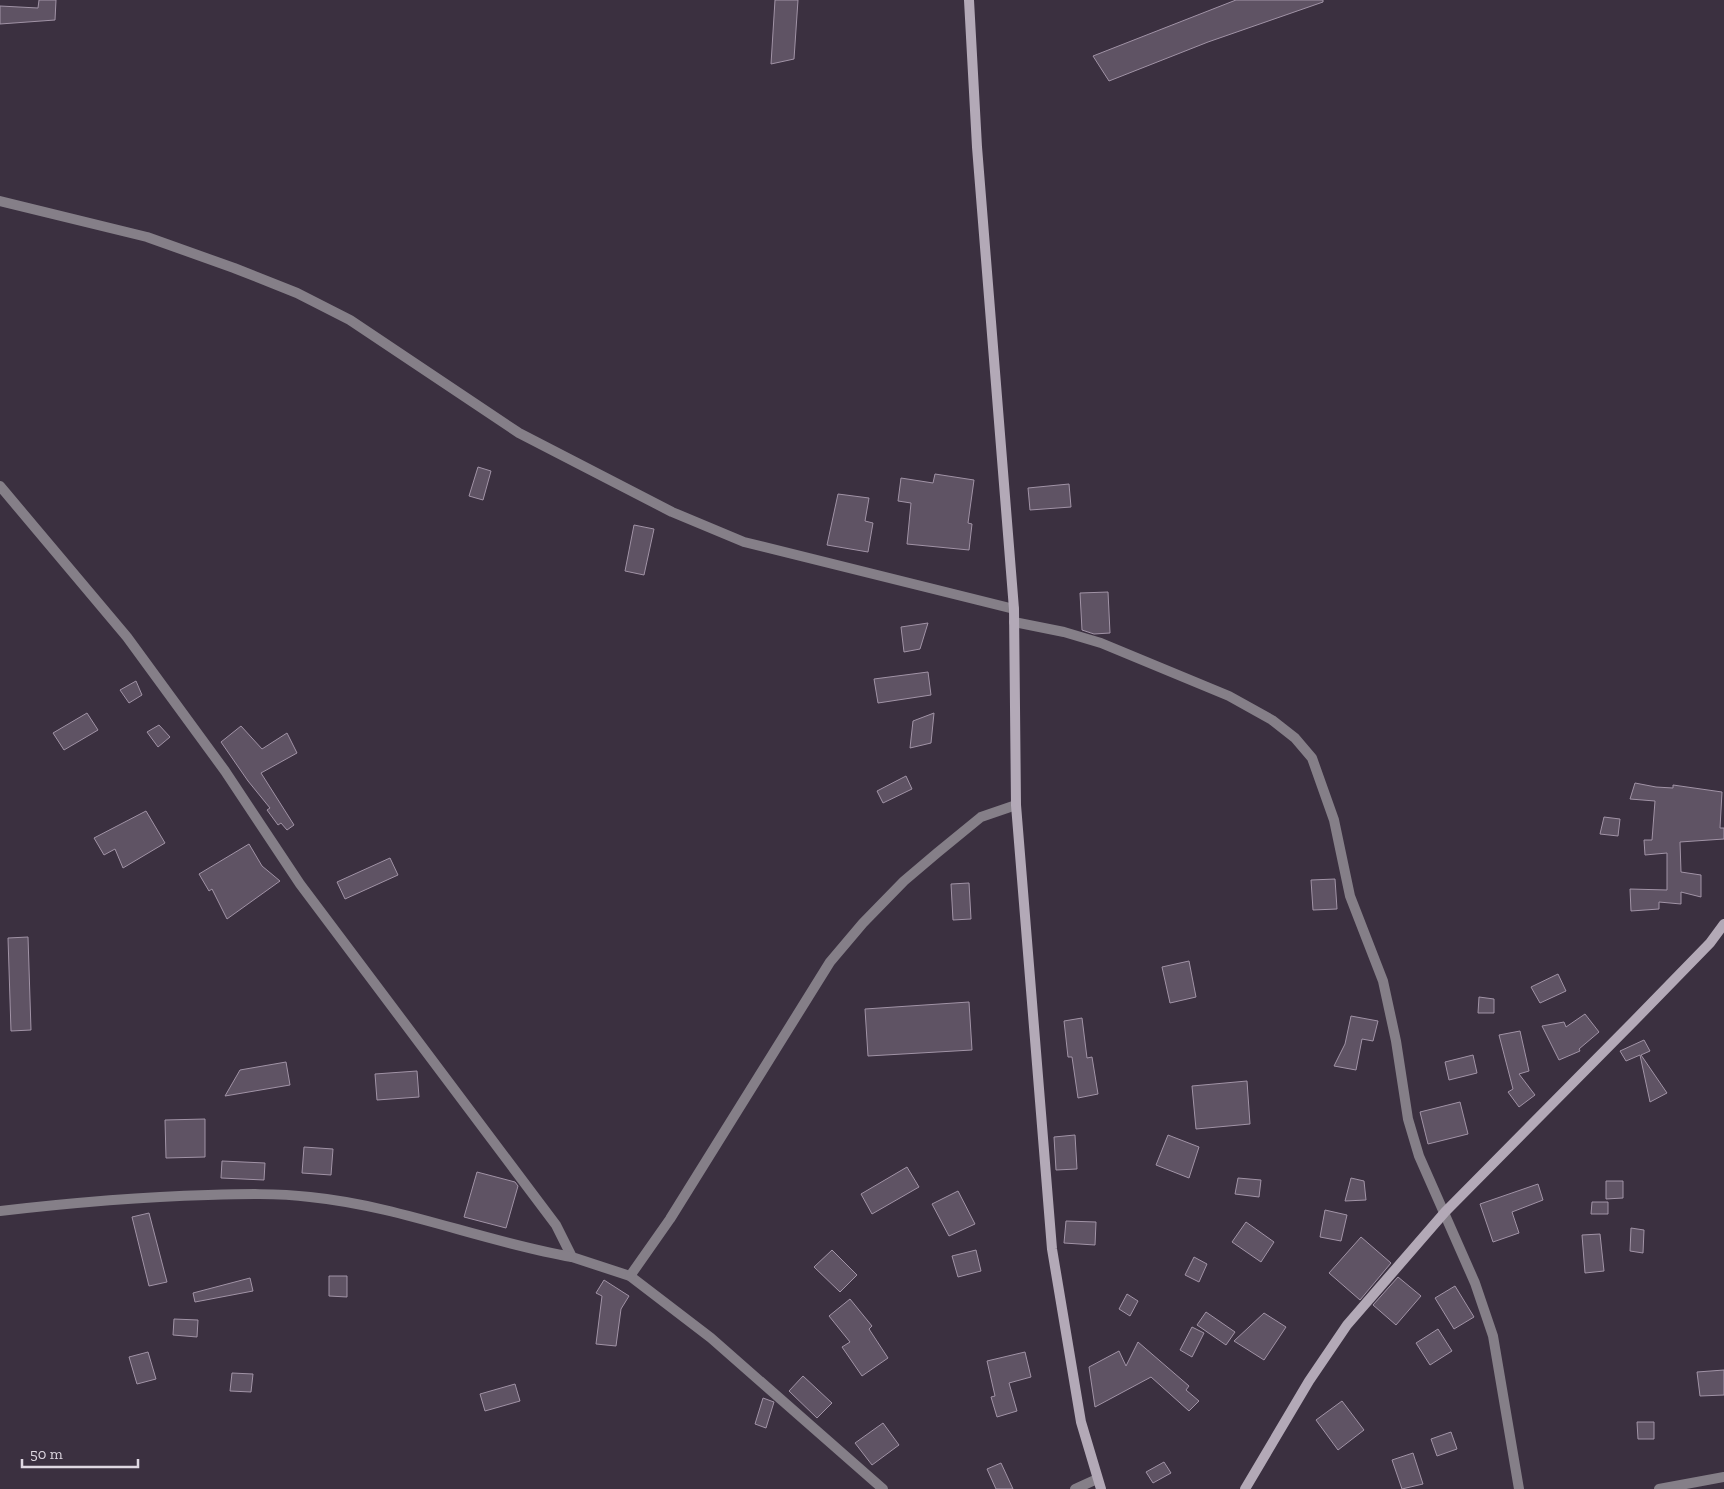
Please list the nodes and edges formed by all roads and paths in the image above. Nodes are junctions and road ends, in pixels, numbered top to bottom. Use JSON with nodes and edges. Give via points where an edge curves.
{"nodes":[{"id":1,"x":969,"y":0,"type":"edge"},
{"id":2,"x":0,"y":201,"type":"edge"},
{"id":3,"x":0,"y":486,"type":"edge"},
{"id":4,"x":1014,"y":609,"type":"junction"},
{"id":5,"x":1014,"y":622,"type":"junction"},
{"id":6,"x":1016,"y":805,"type":"junction"},
{"id":7,"x":1724,"y":924,"type":"edge"},
{"id":8,"x":0,"y":1211,"type":"edge"},
{"id":9,"x":1445,"y":1212,"type":"junction"},
{"id":10,"x":572,"y":1257,"type":"junction"},
{"id":11,"x":630,"y":1276,"type":"junction"},
{"id":12,"x":1724,"y":1477,"type":"edge"},
{"id":13,"x":1099,"y":1484,"type":"edge"},
{"id":14,"x":883,"y":1489,"type":"edge"},
{"id":15,"x":1075,"y":1489,"type":"edge"},
{"id":16,"x":1245,"y":1489,"type":"edge"},
{"id":17,"x":1519,"y":1489,"type":"edge"},
{"id":18,"x":1659,"y":1489,"type":"edge"}],
"edges":[{"from":1,"to":4,"type":"main road","via":[[976,148]]},
{"from":2,"to":4,"type":"street","via":[[148,237],[297,293],[350,320],[519,434],[672,512],[744,542]]},
{"from":3,"to":10,"type":"street","via":[[127,637],[226,771],[300,884],[556,1225]]},
{"from":4,"to":5,"type":"main road"},
{"from":5,"to":6,"type":"main road"},
{"from":5,"to":9,"type":"street","via":[[1101,643],[1229,696],[1272,720],[1295,738],[1312,758],[1334,820],[1350,896],[1383,980],[1408,1119],[1419,1156]]},
{"from":6,"to":11,"type":"street","via":[[981,817],[937,852],[904,881],[830,962],[670,1219]]},
{"from":6,"to":13,"type":"main road","via":[[1052,1249],[1081,1422]]},
{"from":7,"to":9,"type":"main road","via":[[1710,943],[1634,1022]]},
{"from":8,"to":10,"type":"street","via":[[172,1196],[244,1194],[310,1197],[408,1216]]},
{"from":9,"to":16,"type":"main road","via":[[1347,1325],[1309,1381]]},
{"from":9,"to":17,"type":"street","via":[[1475,1283],[1492,1336]]},
{"from":10,"to":11,"type":"street"},
{"from":11,"to":14,"type":"street","via":[[711,1338]]},
{"from":12,"to":18,"type":"street"},
{"from":13,"to":15,"type":"street"}]}
